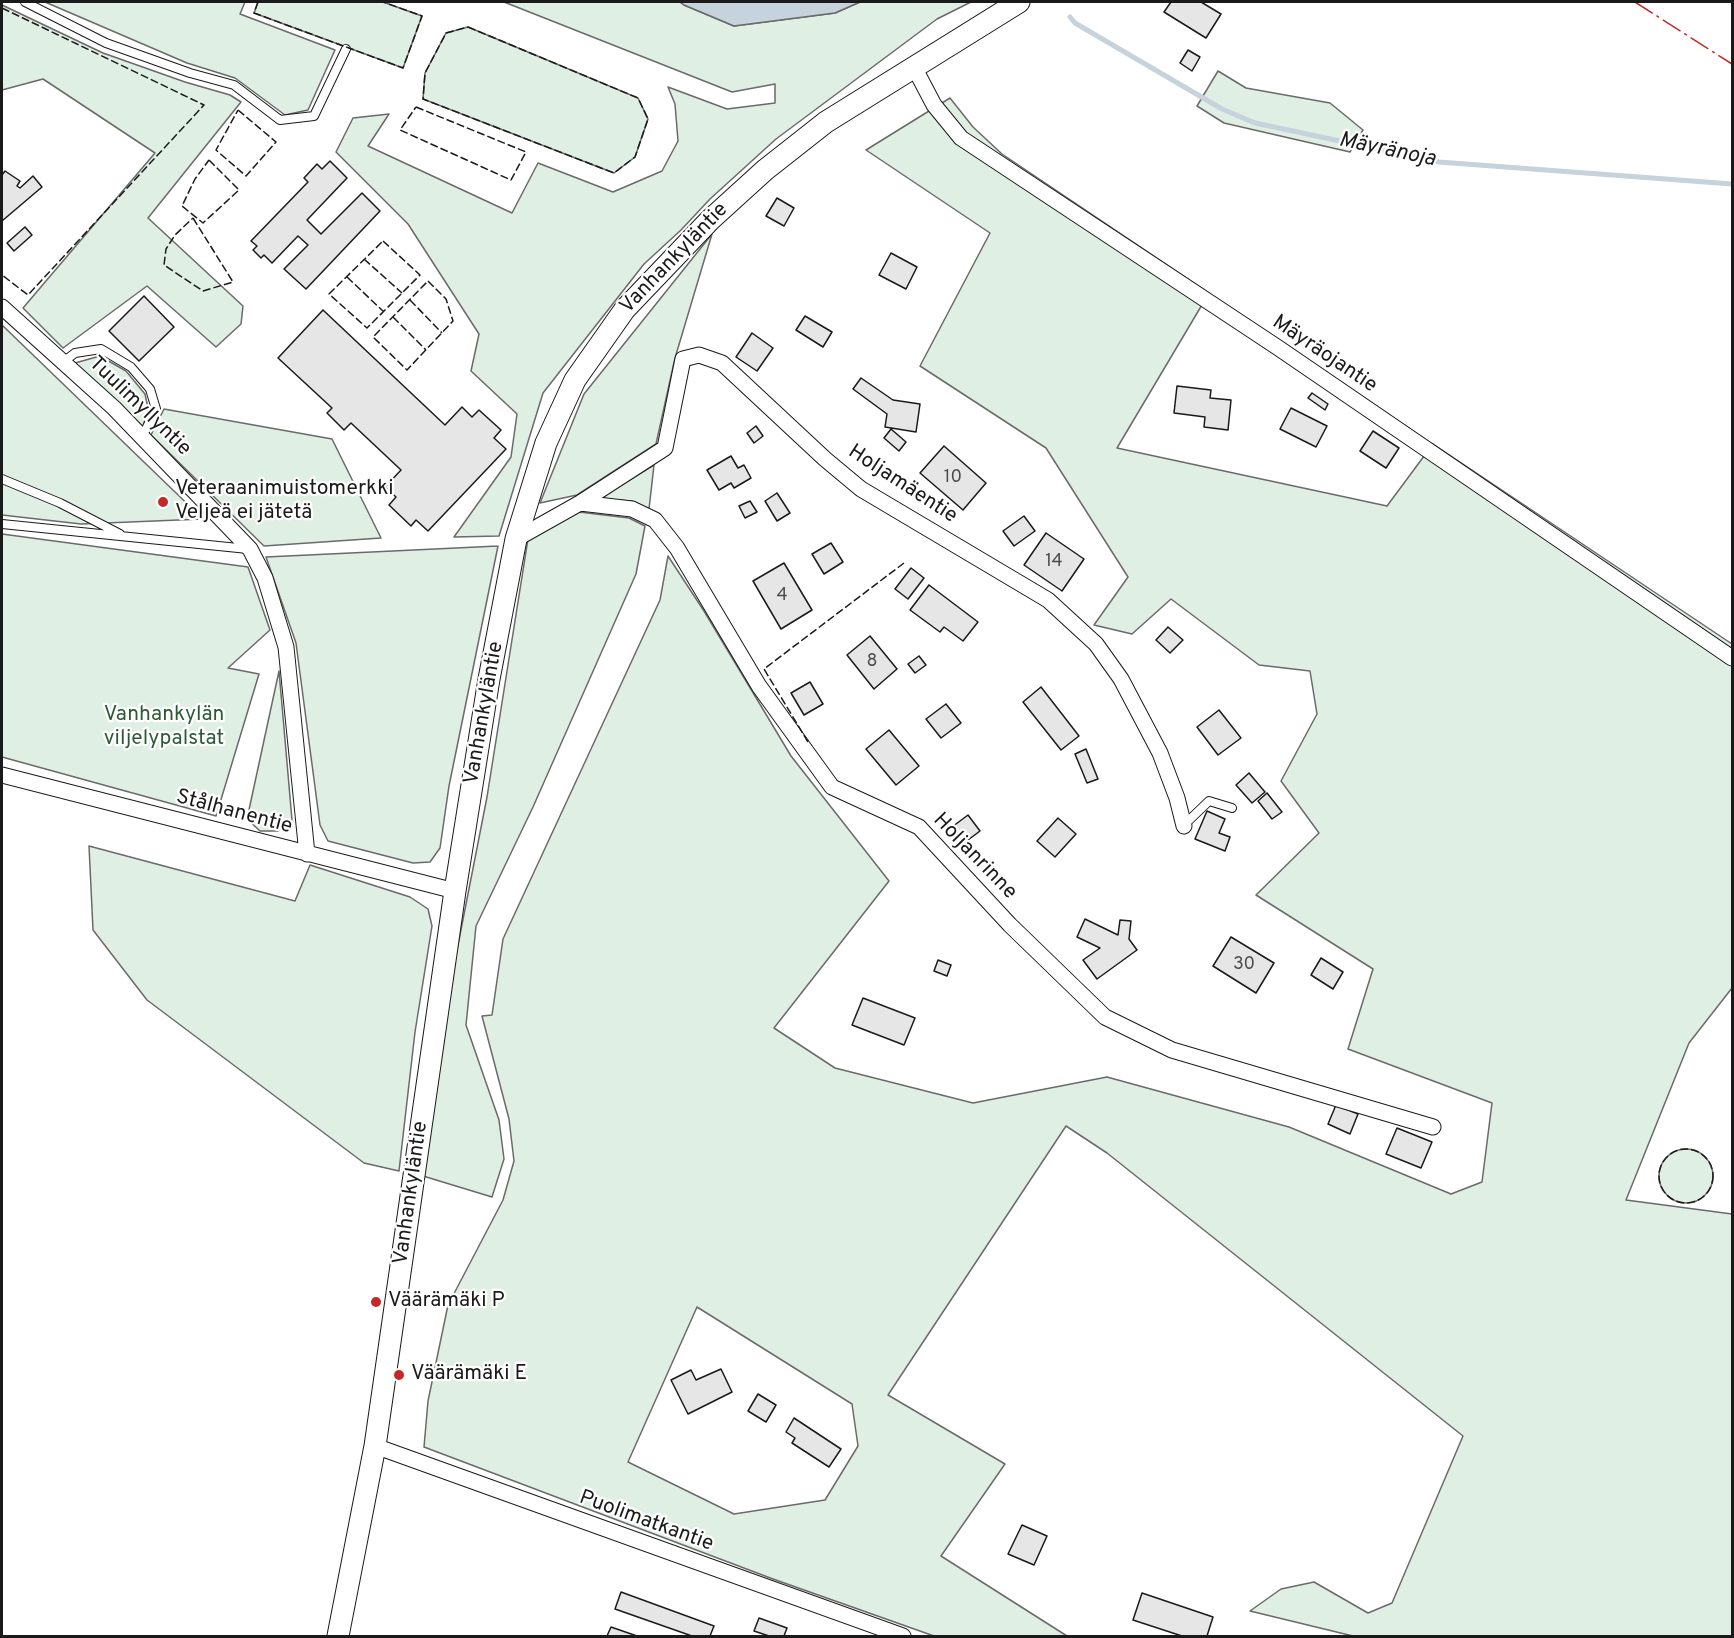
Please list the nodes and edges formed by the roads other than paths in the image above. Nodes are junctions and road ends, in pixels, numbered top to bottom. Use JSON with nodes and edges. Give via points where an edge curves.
{"nodes":[{"id":1,"x":25,"y":2,"type":"edge"},
{"id":2,"x":1019,"y":2,"type":"edge"},
{"id":3,"x":346,"y":49,"type":"dead end"},
{"id":4,"x":914,"y":67,"type":"junction"},
{"id":5,"x":2,"y":307,"type":"edge"},
{"id":6,"x":63,"y":362,"type":"junction"},
{"id":7,"x":142,"y":437,"type":"junction"},
{"id":8,"x":2,"y":479,"type":"edge"},
{"id":9,"x":580,"y":503,"type":"junction"},
{"id":10,"x":2,"y":524,"type":"edge"},
{"id":11,"x":126,"y":537,"type":"junction"},
{"id":12,"x":516,"y":539,"type":"junction"},
{"id":13,"x":250,"y":549,"type":"junction"},
{"id":14,"x":1732,"y":658,"type":"edge"},
{"id":15,"x":2,"y":775,"type":"edge"},
{"id":16,"x":1232,"y":808,"type":"dead end"},
{"id":17,"x":1184,"y":826,"type":"joint"},
{"id":18,"x":307,"y":854,"type":"junction"},
{"id":19,"x":455,"y":891,"type":"junction"},
{"id":20,"x":1433,"y":1127,"type":"dead end"},
{"id":21,"x":375,"y":1446,"type":"junction"},
{"id":22,"x":338,"y":1636,"type":"edge"},
{"id":23,"x":903,"y":1636,"type":"edge"}],
"edges":[{"from":1,"to":3,"type":"lane","via":[[106,43],[190,74],[234,85],[280,120],[314,116]]},
{"from":2,"to":4,"type":"street","name":"Vanhankyläntie"},
{"from":4,"to":12,"type":"street","name":"Vanhankyläntie","via":[[826,122],[765,170],[710,219],[625,309],[575,380],[546,443]]},
{"from":4,"to":14,"type":"street","name":"Mäyräojantie","via":[[934,105],[961,138]]},
{"from":5,"to":6,"type":"street","name":"Tuulimyllyntie"},
{"from":6,"to":7,"type":"street","name":"Tuulimyllyntie"},
{"from":6,"to":7,"type":"lane","via":[[75,352],[101,349],[131,367],[150,389],[156,409]]},
{"from":7,"to":13,"type":"street","name":"Tuulimyllyntie"},
{"from":8,"to":11,"type":"lane"},
{"from":9,"to":12,"type":"street","name":"Holjamäentie"},
{"from":9,"to":17,"type":"street","name":"Holjamäentie","via":[[665,447],[683,359],[699,355],[722,363],[861,489],[1048,600],[1096,644],[1121,679],[1160,753]]},
{"from":9,"to":20,"type":"street","name":"Holjanrinne","via":[[632,509],[656,520],[677,548],[759,686],[832,787],[919,827],[1010,925],[1105,1017],[1172,1050]]},
{"from":10,"to":11,"type":"lane"},
{"from":11,"to":13,"type":"lane"},
{"from":12,"to":19,"type":"street","name":"Vanhankyläntie"},
{"from":13,"to":18,"type":"street","name":"Tuulimyllyntie","via":[[265,578],[286,647]]},
{"from":15,"to":18,"type":"street","name":"Stålhanentie"},
{"from":16,"to":17,"type":"lane","via":[[1209,801]]},
{"from":18,"to":19,"type":"street","name":"Stålhanentie"},
{"from":19,"to":21,"type":"street","name":"Vanhankyläntie"},
{"from":21,"to":22,"type":"street","name":"Vanhankyläntie"},
{"from":21,"to":23,"type":"street","name":"Puolimatkantie"}]}
